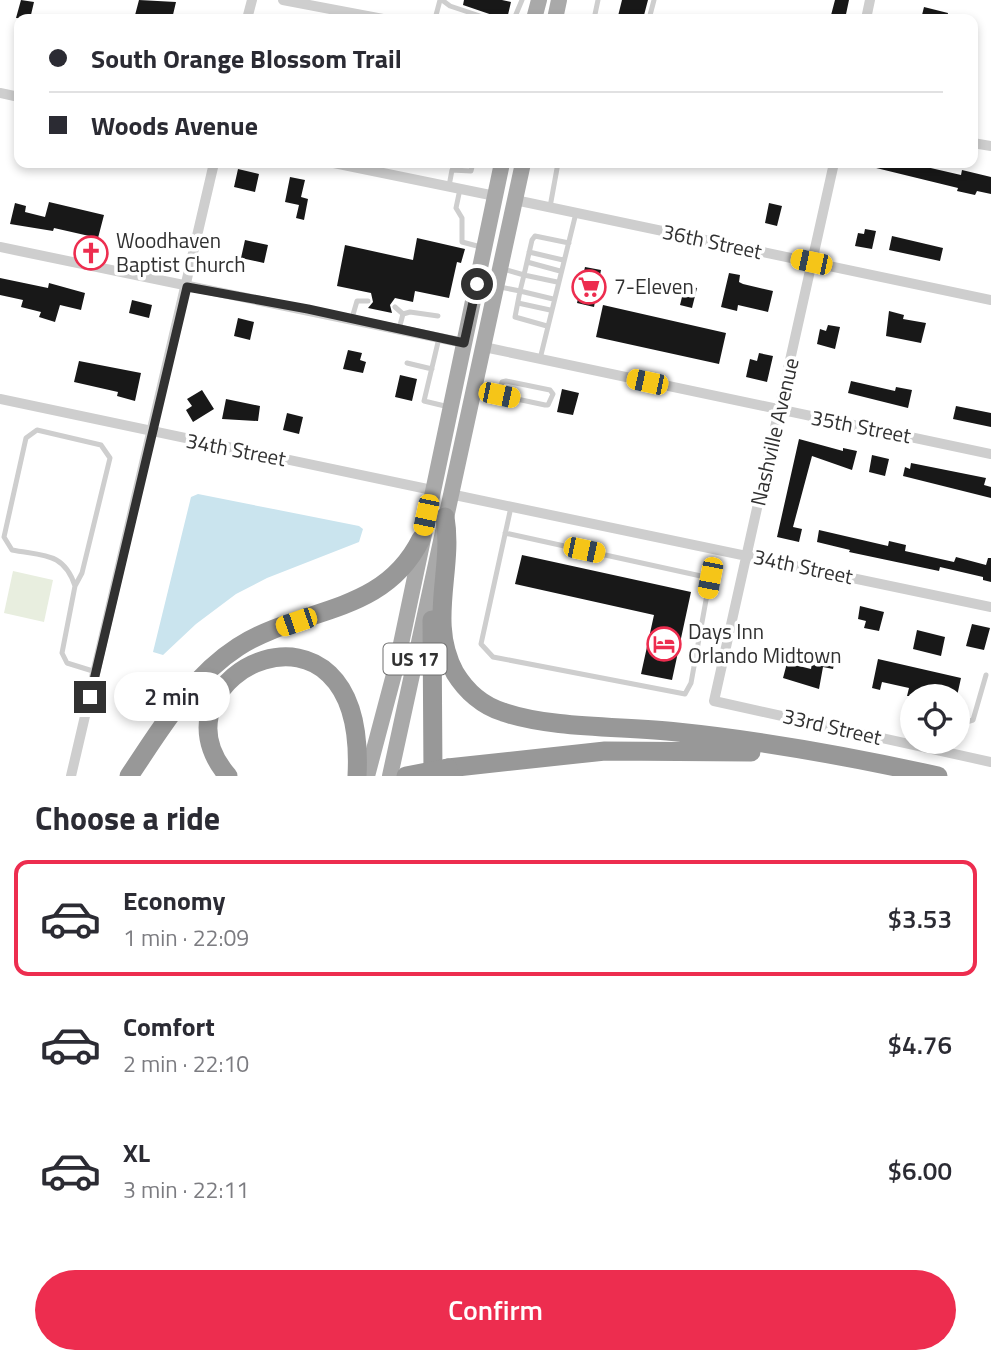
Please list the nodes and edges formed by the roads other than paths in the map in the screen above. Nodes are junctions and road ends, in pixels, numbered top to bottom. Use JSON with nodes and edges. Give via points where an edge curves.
{"nodes":[{"id":1,"x":283,"y":0,"type":"edge"},
{"id":2,"x":441,"y":0,"type":"edge"},
{"id":3,"x":357,"y":14,"type":"edge"},
{"id":4,"x":474,"y":14,"type":"edge"},
{"id":5,"x":213,"y":168,"type":"edge"},
{"id":6,"x":359,"y":168,"type":"edge"},
{"id":7,"x":472,"y":168,"type":"edge"},
{"id":8,"x":501,"y":168,"type":"edge"},
{"id":9,"x":522,"y":168,"type":"edge"},
{"id":10,"x":557,"y":168,"type":"edge"},
{"id":11,"x":833,"y":168,"type":"edge"},
{"id":12,"x":454,"y":187,"type":"junction"},
{"id":13,"x":495,"y":196,"type":"junction"},
{"id":14,"x":515,"y":200,"type":"junction"},
{"id":15,"x":550,"y":207,"type":"junction"},
{"id":16,"x":576,"y":213,"type":"junction"},
{"id":17,"x":490,"y":222,"type":"junction"},
{"id":18,"x":569,"y":243,"type":"junction"},
{"id":19,"x":0,"y":247,"type":"edge"},
{"id":20,"x":485,"y":247,"type":"junction"},
{"id":21,"x":530,"y":252,"type":"junction"},
{"id":22,"x":563,"y":260,"type":"junction"},
{"id":23,"x":527,"y":262,"type":"junction"},
{"id":24,"x":811,"y":262,"type":"junction"},
{"id":25,"x":501,"y":268,"type":"junction"},
{"id":26,"x":560,"y":271,"type":"junction"},
{"id":27,"x":524,"y":275,"type":"junction"},
{"id":28,"x":557,"y":282,"type":"junction"},
{"id":29,"x":497,"y":286,"type":"junction"},
{"id":30,"x":187,"y":287,"type":"junction"},
{"id":31,"x":520,"y":291,"type":"junction"},
{"id":32,"x":553,"y":299,"type":"junction"},
{"id":33,"x":991,"y":300,"type":"edge"},
{"id":34,"x":368,"y":301,"type":"dead end"},
{"id":35,"x":518,"y":303,"type":"junction"},
{"id":36,"x":394,"y":307,"type":"dead end"},
{"id":37,"x":550,"y":310,"type":"junction"},
{"id":38,"x":402,"y":314,"type":"junction"},
{"id":39,"x":438,"y":316,"type":"dead end"},
{"id":40,"x":352,"y":318,"type":"junction"},
{"id":41,"x":547,"y":326,"type":"junction"},
{"id":42,"x":399,"y":329,"type":"junction"},
{"id":43,"x":439,"y":338,"type":"junction"},
{"id":44,"x":464,"y":343,"type":"junction"},
{"id":45,"x":484,"y":348,"type":"junction"},
{"id":46,"x":540,"y":359,"type":"junction"},
{"id":47,"x":407,"y":363,"type":"dead end"},
{"id":48,"x":432,"y":369,"type":"junction"},
{"id":49,"x":475,"y":390,"type":"junction"},
{"id":50,"x":499,"y":395,"type":"junction"},
{"id":51,"x":0,"y":399,"type":"edge"},
{"id":52,"x":450,"y":407,"type":"junction"},
{"id":53,"x":780,"y":411,"type":"junction"},
{"id":54,"x":152,"y":433,"type":"junction"},
{"id":55,"x":991,"y":454,"type":"edge"},
{"id":56,"x":432,"y":490,"type":"junction"},
{"id":57,"x":450,"y":494,"type":"junction"},
{"id":58,"x":511,"y":507,"type":"junction"},
{"id":59,"x":445,"y":517,"type":"junction"},
{"id":60,"x":505,"y":533,"type":"junction"},
{"id":61,"x":421,"y":539,"type":"junction"},
{"id":62,"x":441,"y":542,"type":"junction"},
{"id":63,"x":747,"y":556,"type":"junction"},
{"id":64,"x":75,"y":586,"type":"junction"},
{"id":65,"x":991,"y":607,"type":"edge"},
{"id":66,"x":96,"y":672,"type":"junction"},
{"id":67,"x":986,"y":675,"type":"dead end"},
{"id":68,"x":714,"y":701,"type":"joint"},
{"id":69,"x":970,"y":721,"type":"edge"},
{"id":70,"x":900,"y":740,"type":"edge"},
{"id":71,"x":959,"y":754,"type":"edge"},
{"id":72,"x":991,"y":762,"type":"edge"},
{"id":73,"x":895,"y":766,"type":"junction"},
{"id":74,"x":440,"y":772,"type":"edge"},
{"id":75,"x":71,"y":776,"type":"edge"},
{"id":76,"x":129,"y":776,"type":"edge"},
{"id":77,"x":228,"y":776,"type":"edge"},
{"id":78,"x":357,"y":776,"type":"edge"},
{"id":79,"x":367,"y":776,"type":"edge"},
{"id":80,"x":390,"y":776,"type":"edge"},
{"id":81,"x":407,"y":776,"type":"edge"},
{"id":82,"x":938,"y":776,"type":"edge"}],
"edges":[{"from":1,"to":3,"type":"street"},
{"from":2,"to":4,"type":"lane"},
{"from":5,"to":30,"type":"street"},
{"from":6,"to":12,"type":"street"},
{"from":7,"to":12,"type":"lane","via":[[452,170]]},
{"from":8,"to":13,"type":"main road","number":"US 17"},
{"from":9,"to":14,"type":"main road","number":"US 17"},
{"from":10,"to":15,"type":"lane"},
{"from":11,"to":24,"type":"street","name":"Nashville Avenue"},
{"from":12,"to":13,"type":"street"},
{"from":12,"to":20,"type":"lane","via":[[462,242]]},
{"from":13,"to":17,"type":"main road","number":"US 17"},
{"from":14,"to":15,"type":"street","name":"36th Street"},
{"from":14,"to":25,"type":"main road","number":"US 17"},
{"from":15,"to":16,"type":"street","name":"36th Street"},
{"from":16,"to":18,"type":"lane"},
{"from":16,"to":24,"type":"street","name":"36th Street"},
{"from":17,"to":20,"type":"main road","number":"US 17"},
{"from":17,"to":45,"type":"main road","via":[[493,249],[481,315]]},
{"from":18,"to":21,"type":"lane","via":[[535,236]]},
{"from":18,"to":22,"type":"lane"},
{"from":19,"to":30,"type":"street"},
{"from":20,"to":44,"type":"main road","number":"US 17"},
{"from":21,"to":22,"type":"lane"},
{"from":21,"to":23,"type":"lane"},
{"from":22,"to":26,"type":"lane"},
{"from":23,"to":26,"type":"lane"},
{"from":23,"to":27,"type":"lane"},
{"from":24,"to":33,"type":"street","name":"36th Street"},
{"from":24,"to":53,"type":"street","name":"Nashville Avenue"},
{"from":25,"to":27,"type":"lane"},
{"from":25,"to":29,"type":"main road","number":"US 17"},
{"from":26,"to":28,"type":"lane"},
{"from":27,"to":28,"type":"lane"},
{"from":27,"to":31,"type":"lane"},
{"from":28,"to":32,"type":"lane"},
{"from":29,"to":31,"type":"lane"},
{"from":29,"to":45,"type":"main road","number":"US 17"},
{"from":30,"to":40,"type":"street"},
{"from":30,"to":54,"type":"street"},
{"from":31,"to":32,"type":"lane"},
{"from":31,"to":35,"type":"lane"},
{"from":32,"to":37,"type":"lane"},
{"from":34,"to":40,"type":"lane","via":[[357,301]]},
{"from":35,"to":37,"type":"lane"},
{"from":35,"to":41,"type":"lane","via":[[515,317]]},
{"from":36,"to":38,"type":"lane"},
{"from":37,"to":41,"type":"lane"},
{"from":38,"to":39,"type":"lane"},
{"from":38,"to":42,"type":"lane"},
{"from":40,"to":42,"type":"street"},
{"from":41,"to":46,"type":"lane"},
{"from":42,"to":43,"type":"street"},
{"from":43,"to":44,"type":"street"},
{"from":43,"to":48,"type":"lane"},
{"from":44,"to":52,"type":"main road","number":"US 17"},
{"from":44,"to":57,"type":"main road","via":[[470,370],[451,460]]},
{"from":45,"to":46,"type":"street","name":"35th Street"},
{"from":45,"to":49,"type":"main road","number":"US 17"},
{"from":46,"to":53,"type":"street","name":"35th Street"},
{"from":47,"to":48,"type":"lane"},
{"from":48,"to":52,"type":"lane","via":[[424,401]]},
{"from":49,"to":50,"type":"lane"},
{"from":49,"to":57,"type":"main road","number":"US 17"},
{"from":50,"to":50,"type":"lane","via":[[548,405],[553,394],[506,381]]},
{"from":51,"to":54,"type":"street","name":"34th Street"},
{"from":52,"to":56,"type":"main road","number":"US 17"},
{"from":53,"to":55,"type":"street","name":"35th Street"},
{"from":53,"to":63,"type":"street","name":"Nashville Avenue"},
{"from":54,"to":56,"type":"street","name":"34th Street"},
{"from":54,"to":66,"type":"street"},
{"from":56,"to":61,"type":"main road","number":"US 17"},
{"from":57,"to":58,"type":"street","name":"34th Street"},
{"from":57,"to":59,"type":"main road","number":"US 17"},
{"from":58,"to":60,"type":"lane"},
{"from":58,"to":63,"type":"street","name":"34th Street"},
{"from":59,"to":62,"type":"main road","number":"US 17"},
{"from":59,"to":73,"type":"highway","via":[[448,546],[440,604],[444,645],[463,684],[491,707],[528,719],[716,736]]},
{"from":60,"to":60,"type":"lane","via":[[481,643],[493,657],[687,692],[710,578]]},
{"from":61,"to":76,"type":"highway","via":[[405,567],[375,592],[257,636],[226,656],[178,704]]},
{"from":61,"to":79,"type":"main road","number":"US 17","via":[[397,663]]},
{"from":62,"to":74,"type":"highway","via":[[431,626]]},
{"from":62,"to":80,"type":"main road","number":"US 17"},
{"from":63,"to":65,"type":"street","name":"34th Street"},
{"from":63,"to":68,"type":"street","name":"Nashville Avenue"},
{"from":64,"to":64,"type":"lane","via":[[110,458],[101,445],[37,430],[26,438],[4,537],[12,550],[61,561],[69,567]]},
{"from":64,"to":66,"type":"lane","via":[[62,653],[67,663]]},
{"from":66,"to":75,"type":"street"},
{"from":67,"to":69,"type":"lane"},
{"from":68,"to":70,"type":"street","name":"33rd Street"},
{"from":71,"to":72,"type":"street","name":"33rd Street"},
{"from":73,"to":74,"type":"highway","via":[[782,754],[659,749],[549,755]]},
{"from":73,"to":82,"type":"highway"},
{"from":74,"to":81,"type":"highway","bridge":true},
{"from":77,"to":78,"type":"highway","via":[[215,757],[211,739],[216,699],[242,668],[283,656],[318,666],[343,691],[356,731]]}]}
